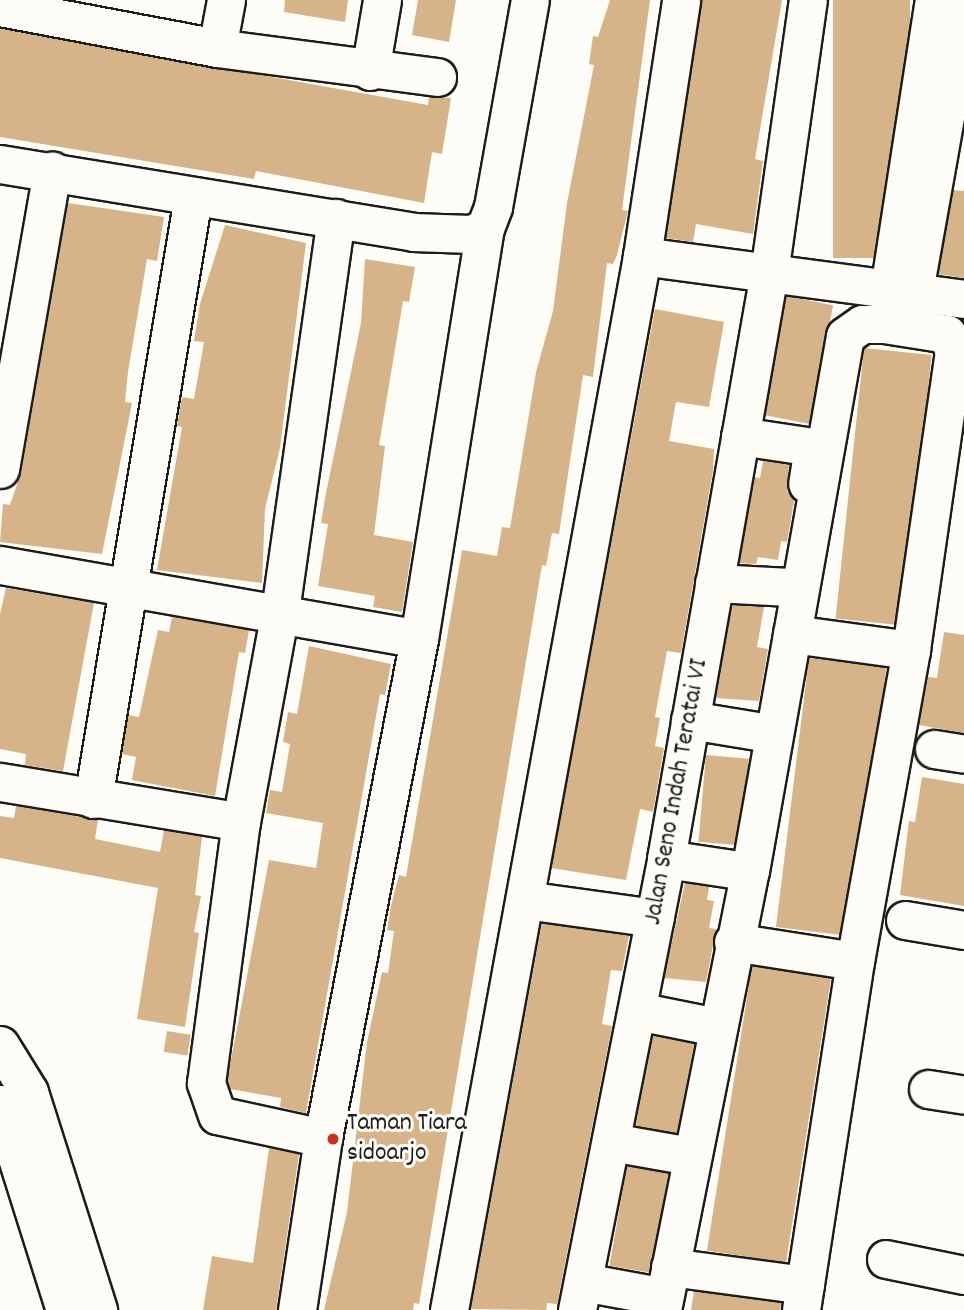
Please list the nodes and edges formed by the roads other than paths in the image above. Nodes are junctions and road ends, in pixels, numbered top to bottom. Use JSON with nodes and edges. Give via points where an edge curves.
{"nodes":[{"id":1,"x":226,"y":0,"type":"edge"},
{"id":2,"x":382,"y":0,"type":"edge"},
{"id":3,"x":530,"y":0,"type":"edge"},
{"id":4,"x":681,"y":0,"type":"edge"},
{"id":5,"x":808,"y":0,"type":"edge"},
{"id":6,"x":934,"y":0,"type":"edge"},
{"id":7,"x":0,"y":7,"type":"edge"},
{"id":8,"x":57,"y":9,"type":"edge"},
{"id":9,"x":964,"y":9,"type":"edge"},
{"id":10,"x":217,"y":48,"type":"junction"},
{"id":11,"x":370,"y":71,"type":"junction"},
{"id":12,"x":437,"y":77,"type":"dead end"},
{"id":13,"x":0,"y":164,"type":"edge"},
{"id":14,"x":52,"y":171,"type":"junction"},
{"id":15,"x":192,"y":197,"type":"junction"},
{"id":16,"x":336,"y":218,"type":"junction"},
{"id":17,"x":485,"y":228,"type":"junction"},
{"id":18,"x":642,"y":256,"type":"junction"},
{"id":19,"x":769,"y":273,"type":"junction"},
{"id":20,"x":964,"y":299,"type":"edge"},
{"id":21,"x":903,"y":303,"type":"junction"},
{"id":22,"x":740,"y":436,"type":"junction"},
{"id":23,"x":0,"y":469,"type":"edge"},
{"id":24,"x":0,"y":565,"type":"edge"},
{"id":25,"x":714,"y":583,"type":"junction"},
{"id":26,"x":128,"y":587,"type":"junction"},
{"id":27,"x":790,"y":587,"type":"junction"},
{"id":28,"x":280,"y":611,"type":"junction"},
{"id":29,"x":792,"y":634,"type":"junction"},
{"id":30,"x":419,"y":639,"type":"junction"},
{"id":31,"x":911,"y":650,"type":"junction"},
{"id":32,"x":690,"y":720,"type":"junction"},
{"id":33,"x":763,"y":732,"type":"junction"},
{"id":34,"x":0,"y":782,"type":"edge"},
{"id":35,"x":93,"y":799,"type":"junction"},
{"id":36,"x":241,"y":822,"type":"junction"},
{"id":37,"x":666,"y":859,"type":"junction"},
{"id":38,"x":739,"y":870,"type":"junction"},
{"id":39,"x":525,"y":900,"type":"junction"},
{"id":40,"x":655,"y":918,"type":"junction"},
{"id":41,"x":905,"y":920,"type":"dead end"},
{"id":42,"x":964,"y":930,"type":"edge"},
{"id":43,"x":733,"y":942,"type":"junction"},
{"id":44,"x":855,"y":961,"type":"junction"},
{"id":45,"x":637,"y":1012,"type":"junction"},
{"id":46,"x":702,"y":1024,"type":"junction"},
{"id":47,"x":0,"y":1045,"type":"edge"},
{"id":48,"x":928,"y":1088,"type":"dead end"},
{"id":49,"x":964,"y":1095,"type":"edge"},
{"id":50,"x":0,"y":1104,"type":"edge"},
{"id":51,"x":323,"y":1138,"type":"junction"},
{"id":52,"x":611,"y":1142,"type":"junction"},
{"id":53,"x":679,"y":1154,"type":"junction"},
{"id":54,"x":886,"y":1259,"type":"dead end"},
{"id":55,"x":964,"y":1275,"type":"edge"},
{"id":56,"x":580,"y":1296,"type":"edge"},
{"id":57,"x":659,"y":1296,"type":"edge"},
{"id":58,"x":803,"y":1297,"type":"edge"},
{"id":59,"x":65,"y":1310,"type":"edge"},
{"id":60,"x":98,"y":1310,"type":"edge"},
{"id":61,"x":296,"y":1310,"type":"edge"},
{"id":62,"x":449,"y":1310,"type":"edge"}],
"edges":[{"from":1,"to":10,"type":"street"},
{"from":2,"to":11,"type":"street"},
{"from":3,"to":17,"type":"street"},
{"from":4,"to":18,"type":"street"},
{"from":5,"to":19,"type":"street","name":"Jalan Seno Indah Teratai VI"},
{"from":6,"to":21,"type":"street"},
{"from":7,"to":8,"type":"street"},
{"from":8,"to":10,"type":"street"},
{"from":9,"to":21,"type":"street"},
{"from":10,"to":11,"type":"street"},
{"from":11,"to":12,"type":"street"},
{"from":13,"to":14,"type":"street"},
{"from":14,"to":15,"type":"street"},
{"from":14,"to":23,"type":"street"},
{"from":15,"to":16,"type":"street"},
{"from":15,"to":26,"type":"street"},
{"from":16,"to":17,"type":"street","via":[[413,232],[471,234]]},
{"from":16,"to":28,"type":"street"},
{"from":17,"to":30,"type":"street"},
{"from":18,"to":19,"type":"street"},
{"from":18,"to":39,"type":"street"},
{"from":19,"to":21,"type":"street"},
{"from":19,"to":22,"type":"street","name":"Jalan Seno Indah Teratai VI"},
{"from":20,"to":21,"type":"street"},
{"from":21,"to":29,"type":"street","via":[[845,336]]},
{"from":21,"to":31,"type":"street","via":[[954,344]]},
{"from":22,"to":25,"type":"street","name":"Jalan Seno Indah Teratai VI"},
{"from":22,"to":27,"type":"street","via":[[813,447]]},
{"from":24,"to":26,"type":"street"},
{"from":25,"to":27,"type":"street"},
{"from":25,"to":32,"type":"street","name":"Jalan Seno Indah Teratai VI"},
{"from":26,"to":28,"type":"street"},
{"from":26,"to":35,"type":"street"},
{"from":27,"to":33,"type":"street"},
{"from":28,"to":30,"type":"street"},
{"from":28,"to":36,"type":"street"},
{"from":29,"to":31,"type":"street"},
{"from":29,"to":43,"type":"street"},
{"from":30,"to":51,"type":"street"},
{"from":31,"to":44,"type":"street"},
{"from":32,"to":33,"type":"street"},
{"from":32,"to":37,"type":"street","name":"Jalan Seno Indah Teratai VI"},
{"from":33,"to":38,"type":"street"},
{"from":34,"to":35,"type":"street"},
{"from":35,"to":36,"type":"street"},
{"from":36,"to":51,"type":"street","via":[[206,1083],[217,1115]]},
{"from":37,"to":38,"type":"street"},
{"from":37,"to":40,"type":"street","name":"Jalan Seno Indah Teratai VI"},
{"from":38,"to":46,"type":"street"},
{"from":39,"to":40,"type":"street"},
{"from":39,"to":62,"type":"street"},
{"from":40,"to":45,"type":"street","name":"Jalan Seno Indah Teratai VI"},
{"from":41,"to":42,"type":"street"},
{"from":43,"to":44,"type":"street"},
{"from":43,"to":57,"type":"street"},
{"from":44,"to":58,"type":"street"},
{"from":45,"to":46,"type":"street"},
{"from":45,"to":52,"type":"street","name":"Jalan Seno Indah Teratai VI"},
{"from":46,"to":53,"type":"street"},
{"from":47,"to":60,"type":"street","via":[[29,1091]]},
{"from":48,"to":49,"type":"street"},
{"from":50,"to":59,"type":"street"},
{"from":51,"to":61,"type":"street"},
{"from":52,"to":53,"type":"street"},
{"from":52,"to":56,"type":"street","name":"Jalan Seno Indah Teratai VI"},
{"from":53,"to":57,"type":"street"},
{"from":54,"to":55,"type":"street"},
{"from":56,"to":57,"type":"street"},
{"from":57,"to":58,"type":"street"}]}
